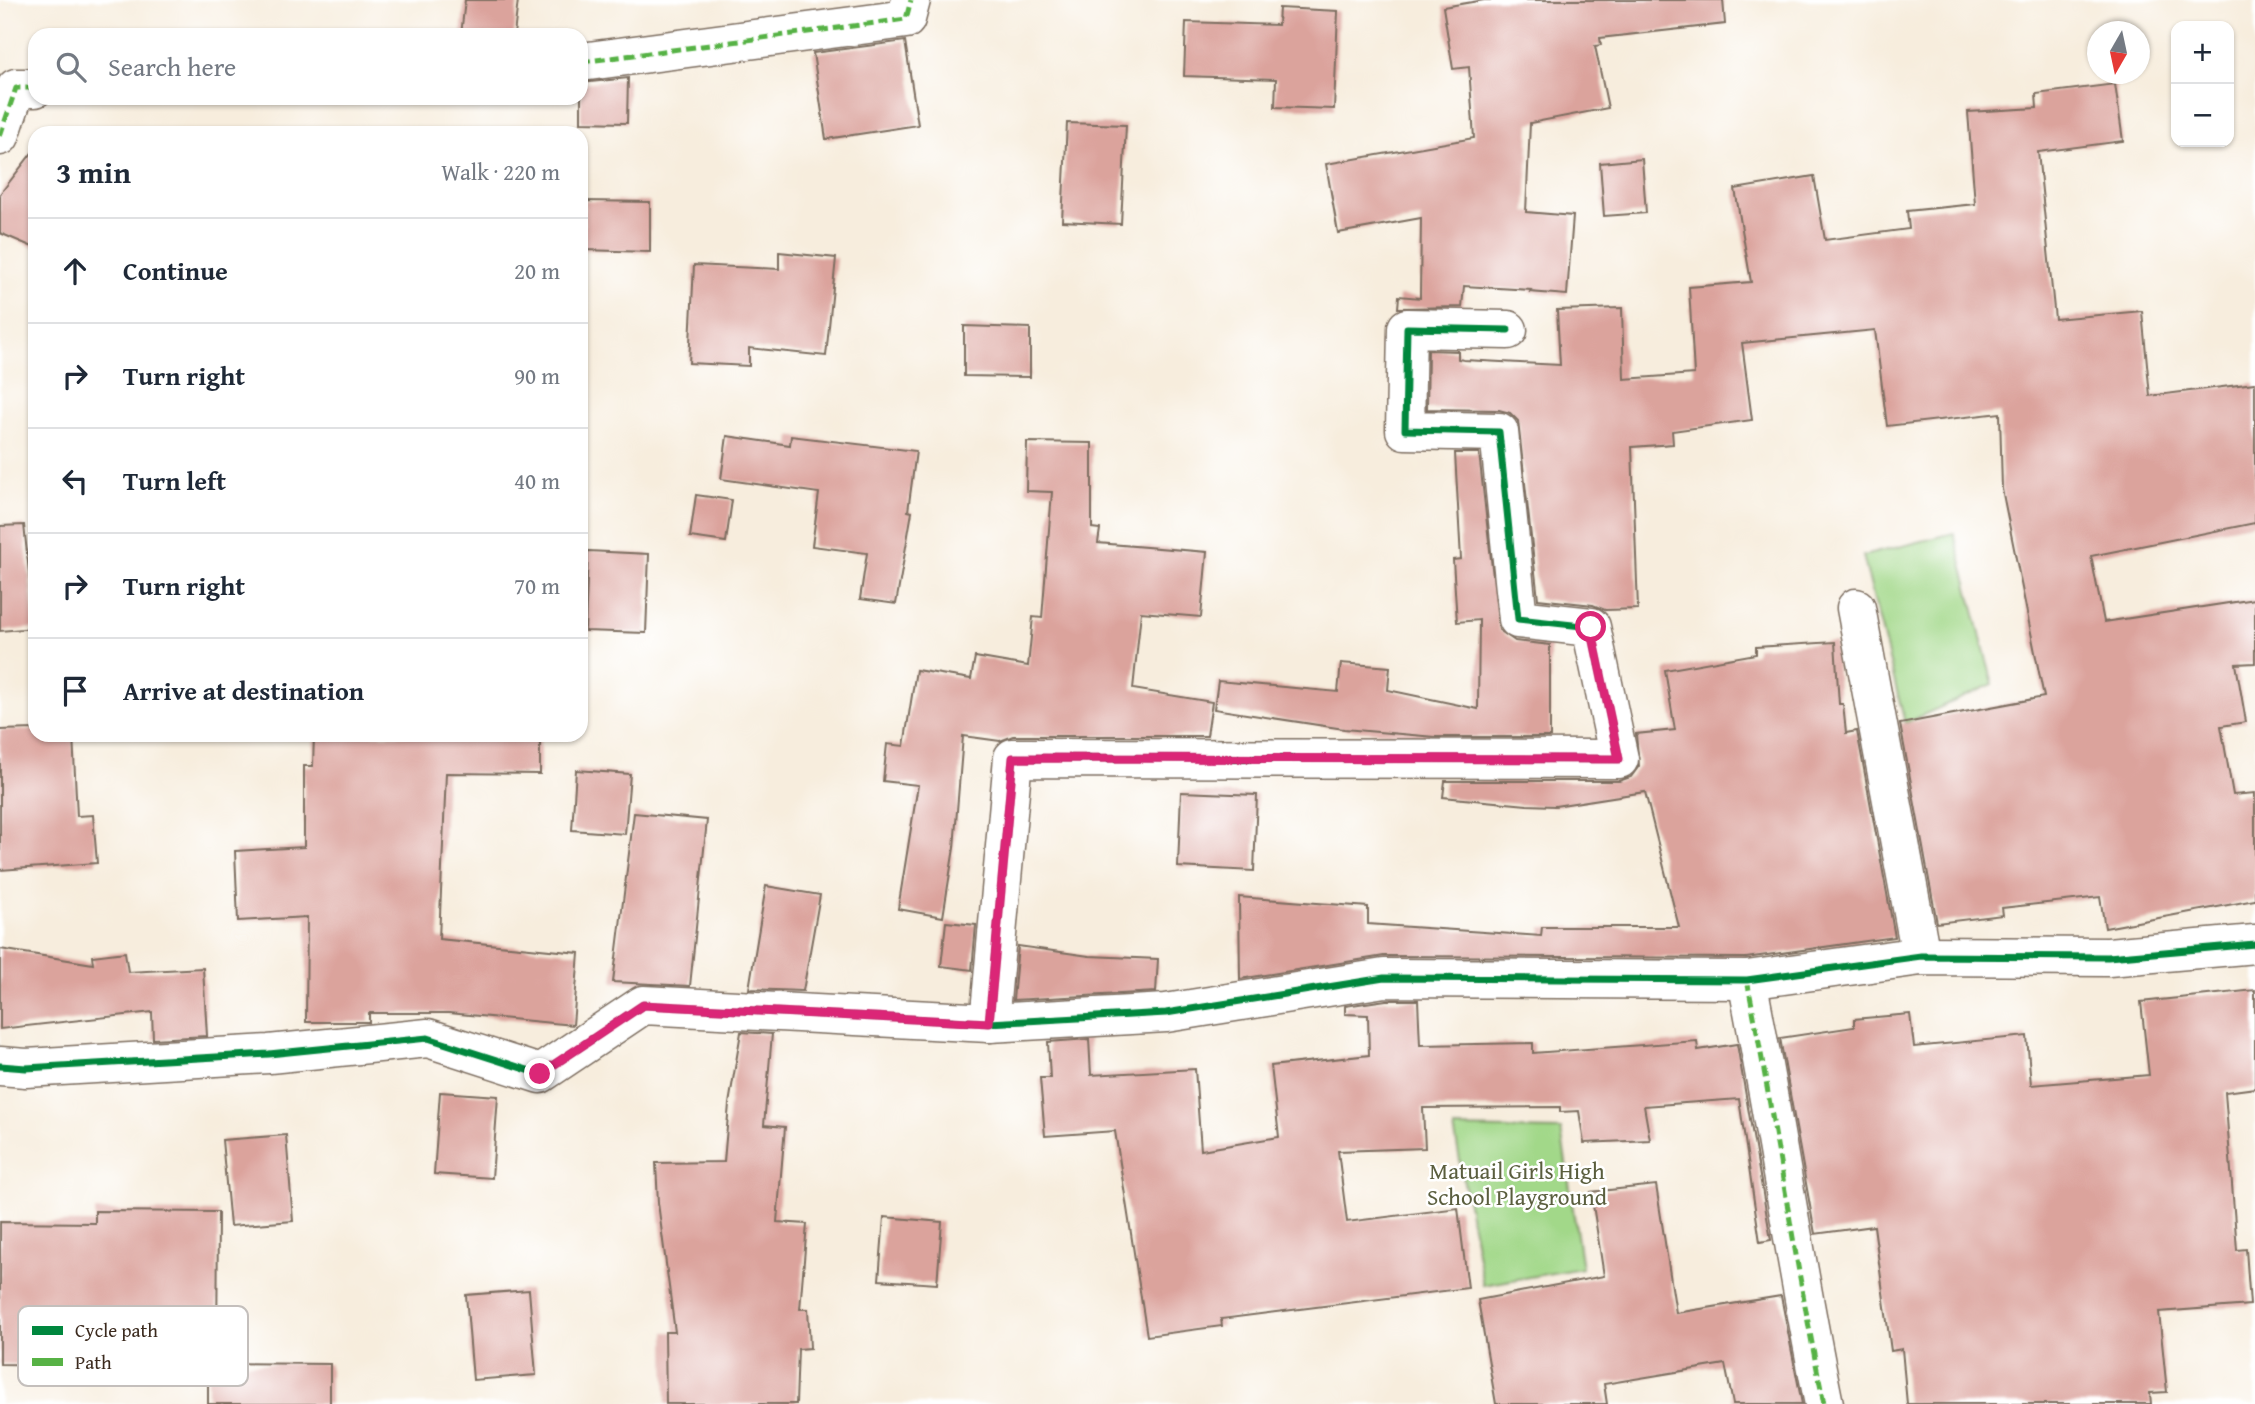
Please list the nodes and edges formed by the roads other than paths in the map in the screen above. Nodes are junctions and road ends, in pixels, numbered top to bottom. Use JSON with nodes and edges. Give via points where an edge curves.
{"nodes":[{"id":1,"x":911,"y":0,"type":"edge"},
{"id":2,"x":588,"y":61,"type":"edge"},
{"id":3,"x":28,"y":88,"type":"edge"},
{"id":4,"x":0,"y":136,"type":"edge"},
{"id":5,"x":1508,"y":330,"type":"dead end"},
{"id":6,"x":1856,"y":608,"type":"dead end"},
{"id":7,"x":2255,"y":944,"type":"edge"},
{"id":8,"x":1921,"y":956,"type":"junction"},
{"id":9,"x":1747,"y":980,"type":"junction"},
{"id":10,"x":989,"y":1023,"type":"junction"},
{"id":11,"x":0,"y":1066,"type":"edge"},
{"id":12,"x":1824,"y":1404,"type":"edge"}],
"edges":[{"from":1,"to":2,"type":"street","via":[[906,19]]},
{"from":3,"to":4,"type":"street","via":[[16,88]]},
{"from":5,"to":10,"type":"street","via":[[1407,328],[1405,430],[1499,432],[1518,619],[1591,627],[1619,759],[1013,758]]},
{"from":6,"to":8,"type":"street"},
{"from":7,"to":8,"type":"street","via":[[2108,957]]},
{"from":8,"to":9,"type":"street"},
{"from":9,"to":10,"type":"street","via":[[1384,978],[1166,1013]]},
{"from":9,"to":12,"type":"street"},
{"from":10,"to":11,"type":"street","via":[[643,1005],[540,1074],[428,1038],[269,1054]]}]}
